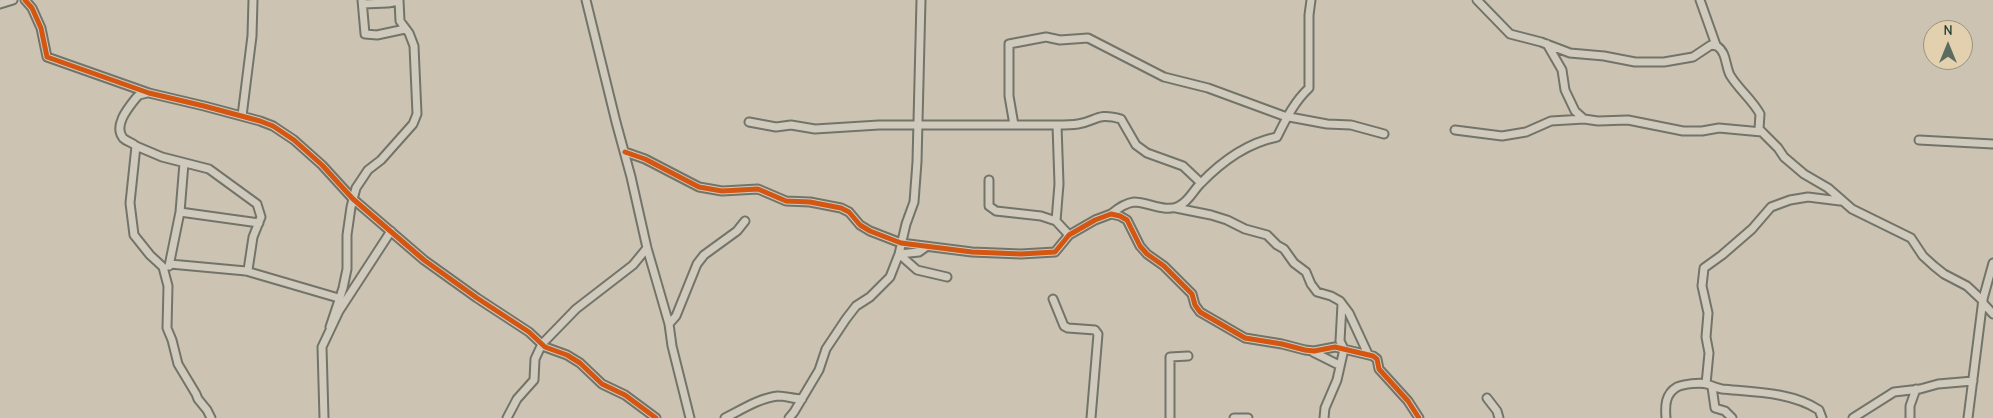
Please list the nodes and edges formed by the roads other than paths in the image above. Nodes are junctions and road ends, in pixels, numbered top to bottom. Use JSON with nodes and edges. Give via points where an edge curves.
{"nodes":[{"id":1,"x":13,"y":0,"type":"edge"},
{"id":2,"x":253,"y":0,"type":"edge"},
{"id":3,"x":586,"y":0,"type":"edge"},
{"id":4,"x":922,"y":0,"type":"edge"},
{"id":5,"x":1312,"y":0,"type":"edge"},
{"id":6,"x":1477,"y":0,"type":"edge"},
{"id":7,"x":1700,"y":0,"type":"edge"},
{"id":8,"x":24,"y":1,"type":"edge"},
{"id":9,"x":399,"y":1,"type":"edge"},
{"id":10,"x":363,"y":2,"type":"edge"},
{"id":11,"x":379,"y":2,"type":"edge"},
{"id":12,"x":0,"y":4,"type":"edge"},
{"id":13,"x":406,"y":29,"type":"junction"},
{"id":14,"x":1547,"y":44,"type":"junction"},
{"id":15,"x":1716,"y":45,"type":"junction"},
{"id":16,"x":149,"y":93,"type":"junction"},
{"id":17,"x":242,"y":116,"type":"junction"},
{"id":18,"x":1287,"y":117,"type":"junction"},
{"id":19,"x":1584,"y":119,"type":"junction"},
{"id":20,"x":749,"y":122,"type":"dead end"},
{"id":21,"x":917,"y":125,"type":"junction"},
{"id":22,"x":1014,"y":125,"type":"junction"},
{"id":23,"x":1057,"y":125,"type":"junction"},
{"id":24,"x":1455,"y":130,"type":"dead end"},
{"id":25,"x":1762,"y":132,"type":"junction"},
{"id":26,"x":1384,"y":134,"type":"dead end"},
{"id":27,"x":1919,"y":140,"type":"dead end"},
{"id":28,"x":1993,"y":144,"type":"edge"},
{"id":29,"x":136,"y":146,"type":"junction"},
{"id":30,"x":625,"y":152,"type":"junction"},
{"id":31,"x":184,"y":163,"type":"junction"},
{"id":32,"x":990,"y":180,"type":"dead end"},
{"id":33,"x":1201,"y":183,"type":"junction"},
{"id":34,"x":353,"y":199,"type":"junction"},
{"id":35,"x":1841,"y":201,"type":"junction"},
{"id":36,"x":1176,"y":208,"type":"junction"},
{"id":37,"x":180,"y":212,"type":"junction"},
{"id":38,"x":1111,"y":214,"type":"junction"},
{"id":39,"x":745,"y":220,"type":"dead end"},
{"id":40,"x":1056,"y":221,"type":"junction"},
{"id":41,"x":259,"y":223,"type":"junction"},
{"id":42,"x":391,"y":231,"type":"junction"},
{"id":43,"x":1069,"y":235,"type":"junction"},
{"id":44,"x":901,"y":243,"type":"junction"},
{"id":45,"x":926,"y":246,"type":"junction"},
{"id":46,"x":647,"y":248,"type":"junction"},
{"id":47,"x":899,"y":254,"type":"junction"},
{"id":48,"x":1993,"y":263,"type":"edge"},
{"id":49,"x":170,"y":264,"type":"junction"},
{"id":50,"x":246,"y":271,"type":"junction"},
{"id":51,"x":166,"y":273,"type":"junction"},
{"id":52,"x":947,"y":276,"type":"dead end"},
{"id":53,"x":335,"y":297,"type":"dead end"},
{"id":54,"x":1053,"y":299,"type":"dead end"},
{"id":55,"x":1983,"y":301,"type":"junction"},
{"id":56,"x":1342,"y":304,"type":"junction"},
{"id":57,"x":1993,"y":314,"type":"edge"},
{"id":58,"x":669,"y":324,"type":"junction"},
{"id":59,"x":330,"y":327,"type":"junction"},
{"id":60,"x":542,"y":344,"type":"junction"},
{"id":61,"x":1344,"y":349,"type":"junction"},
{"id":62,"x":1309,"y":351,"type":"junction"},
{"id":63,"x":1368,"y":354,"type":"junction"},
{"id":64,"x":1188,"y":356,"type":"dead end"},
{"id":65,"x":1340,"y":365,"type":"junction"},
{"id":66,"x":1973,"y":380,"type":"junction"},
{"id":67,"x":1709,"y":386,"type":"junction"},
{"id":68,"x":1916,"y":390,"type":"junction"},
{"id":69,"x":1488,"y":398,"type":"dead end"},
{"id":70,"x":802,"y":399,"type":"junction"},
{"id":71,"x":212,"y":418,"type":"edge"},
{"id":72,"x":324,"y":418,"type":"edge"},
{"id":73,"x":507,"y":418,"type":"edge"},
{"id":74,"x":656,"y":418,"type":"edge"},
{"id":75,"x":690,"y":418,"type":"edge"},
{"id":76,"x":725,"y":418,"type":"edge"},
{"id":77,"x":789,"y":418,"type":"edge"},
{"id":78,"x":1091,"y":418,"type":"edge"},
{"id":79,"x":1170,"y":418,"type":"edge"},
{"id":80,"x":1234,"y":418,"type":"edge"},
{"id":81,"x":1248,"y":418,"type":"edge"},
{"id":82,"x":1324,"y":418,"type":"edge"},
{"id":83,"x":1419,"y":418,"type":"edge"},
{"id":84,"x":1499,"y":418,"type":"edge"},
{"id":85,"x":1666,"y":418,"type":"edge"},
{"id":86,"x":1732,"y":418,"type":"edge"},
{"id":87,"x":1822,"y":418,"type":"edge"},
{"id":88,"x":1853,"y":418,"type":"edge"},
{"id":89,"x":1910,"y":418,"type":"edge"},
{"id":90,"x":1968,"y":418,"type":"edge"}],
"edges":[{"from":1,"to":12,"type":"street"},
{"from":2,"to":17,"type":"street"},
{"from":3,"to":30,"type":"street"},
{"from":4,"to":21,"type":"street"},
{"from":5,"to":18,"type":"street","via":[[1309,88],[1297,99]]},
{"from":6,"to":14,"type":"street","via":[[1510,34]]},
{"from":7,"to":15,"type":"street"},
{"from":8,"to":16,"type":"street","via":[[32,8],[41,28],[47,57]]},
{"from":9,"to":11,"type":"street"},
{"from":9,"to":13,"type":"street","via":[[400,22]]},
{"from":10,"to":11,"type":"street"},
{"from":10,"to":13,"type":"street","via":[[366,35]]},
{"from":13,"to":34,"type":"street","via":[[412,38],[416,60],[416,119],[387,154],[368,170]]},
{"from":14,"to":15,"type":"street","via":[[1570,53],[1644,62],[1687,59]]},
{"from":14,"to":19,"type":"street","via":[[1562,70],[1565,90],[1575,111]]},
{"from":15,"to":25,"type":"street","via":[[1724,54],[1730,74],[1760,114]]},
{"from":16,"to":17,"type":"street"},
{"from":16,"to":29,"type":"street","via":[[144,92],[136,98],[120,124],[123,137]]},
{"from":17,"to":34,"type":"street","via":[[273,126],[294,140]]},
{"from":18,"to":22,"type":"street","via":[[1208,88],[1164,77],[1088,38],[1060,40],[1046,37],[1009,44],[1009,96]]},
{"from":18,"to":26,"type":"street","via":[[1351,125]]},
{"from":18,"to":33,"type":"street","via":[[1277,138],[1248,146]]},
{"from":19,"to":24,"type":"street","via":[[1550,121],[1526,132],[1502,136]]},
{"from":19,"to":25,"type":"street","via":[[1628,120],[1683,131],[1720,128]]},
{"from":20,"to":21,"type":"street","via":[[815,129]]},
{"from":21,"to":22,"type":"street"},
{"from":21,"to":44,"type":"street","via":[[914,202]]},
{"from":22,"to":23,"type":"street"},
{"from":23,"to":33,"type":"street","via":[[1079,124],[1096,117],[1121,119],[1136,145],[1147,153],[1184,166]]},
{"from":23,"to":40,"type":"street"},
{"from":25,"to":35,"type":"street","via":[[1784,157]]},
{"from":27,"to":28,"type":"street"},
{"from":29,"to":31,"type":"street"},
{"from":29,"to":51,"type":"street","via":[[130,203],[132,228],[134,235]]},
{"from":30,"to":44,"type":"street","via":[[699,186],[722,191],[758,189],[786,201],[841,208],[870,231]]},
{"from":30,"to":46,"type":"street"},
{"from":31,"to":37,"type":"street"},
{"from":31,"to":41,"type":"street","via":[[209,169],[252,199],[260,214]]},
{"from":32,"to":40,"type":"street","via":[[989,206],[996,211]]},
{"from":33,"to":36,"type":"street","via":[[1190,198]]},
{"from":34,"to":42,"type":"street"},
{"from":34,"to":59,"type":"street","via":[[346,244],[347,270]]},
{"from":35,"to":55,"type":"street","via":[[1864,216],[1912,238],[1934,266],[1967,286]]},
{"from":35,"to":67,"type":"street","via":[[1808,197],[1771,207],[1752,229],[1704,268],[1702,286],[1708,313]]},
{"from":36,"to":38,"type":"street","via":[[1134,202]]},
{"from":36,"to":56,"type":"street","via":[[1211,215],[1264,233],[1306,272],[1317,292]]},
{"from":37,"to":41,"type":"street"},
{"from":37,"to":49,"type":"street"},
{"from":38,"to":43,"type":"street"},
{"from":38,"to":62,"type":"street","via":[[1127,220],[1140,246],[1192,294],[1200,312],[1245,338]]},
{"from":39,"to":58,"type":"street","via":[[737,231],[697,264],[676,316]]},
{"from":40,"to":43,"type":"street"},
{"from":41,"to":50,"type":"street"},
{"from":42,"to":59,"type":"street"},
{"from":42,"to":60,"type":"street","via":[[431,265]]},
{"from":43,"to":45,"type":"street","via":[[1055,252],[1030,254]]},
{"from":44,"to":45,"type":"street"},
{"from":44,"to":47,"type":"street"},
{"from":45,"to":47,"type":"street","via":[[919,252]]},
{"from":46,"to":58,"type":"street"},
{"from":46,"to":60,"type":"street","via":[[633,265],[576,308]]},
{"from":47,"to":52,"type":"street","via":[[916,270]]},
{"from":47,"to":70,"type":"street","via":[[890,277],[856,306],[844,322],[826,349],[820,370]]},
{"from":48,"to":55,"type":"street"},
{"from":49,"to":50,"type":"street"},
{"from":49,"to":51,"type":"street"},
{"from":50,"to":53,"type":"street"},
{"from":51,"to":71,"type":"street","via":[[167,328],[178,364]]},
{"from":54,"to":78,"type":"street","via":[[1064,326],[1096,330],[1098,334]]},
{"from":55,"to":57,"type":"street"},
{"from":55,"to":66,"type":"street"},
{"from":56,"to":61,"type":"street","via":[[1340,341]]},
{"from":56,"to":63,"type":"street"},
{"from":58,"to":75,"type":"street"},
{"from":59,"to":72,"type":"street","via":[[321,355]]},
{"from":60,"to":73,"type":"street","via":[[535,359],[534,380]]},
{"from":60,"to":74,"type":"street","via":[[580,363],[602,384],[625,395]]},
{"from":61,"to":62,"type":"street"},
{"from":61,"to":63,"type":"street"},
{"from":61,"to":65,"type":"street"},
{"from":62,"to":65,"type":"street"},
{"from":63,"to":83,"type":"street","via":[[1377,359],[1379,369]]},
{"from":64,"to":79,"type":"street","via":[[1170,357]]},
{"from":65,"to":82,"type":"street"},
{"from":66,"to":68,"type":"street"},
{"from":66,"to":90,"type":"street"},
{"from":67,"to":85,"type":"street","via":[[1676,388],[1666,400]]},
{"from":67,"to":86,"type":"street","via":[[1715,408]]},
{"from":67,"to":87,"type":"street","via":[[1793,398],[1820,410]]},
{"from":68,"to":88,"type":"street","via":[[1888,394]]},
{"from":68,"to":89,"type":"street","via":[[1910,406]]},
{"from":69,"to":84,"type":"street"},
{"from":70,"to":76,"type":"street","via":[[780,396],[748,406]]},
{"from":70,"to":77,"type":"street"},
{"from":80,"to":81,"type":"street"}]}
